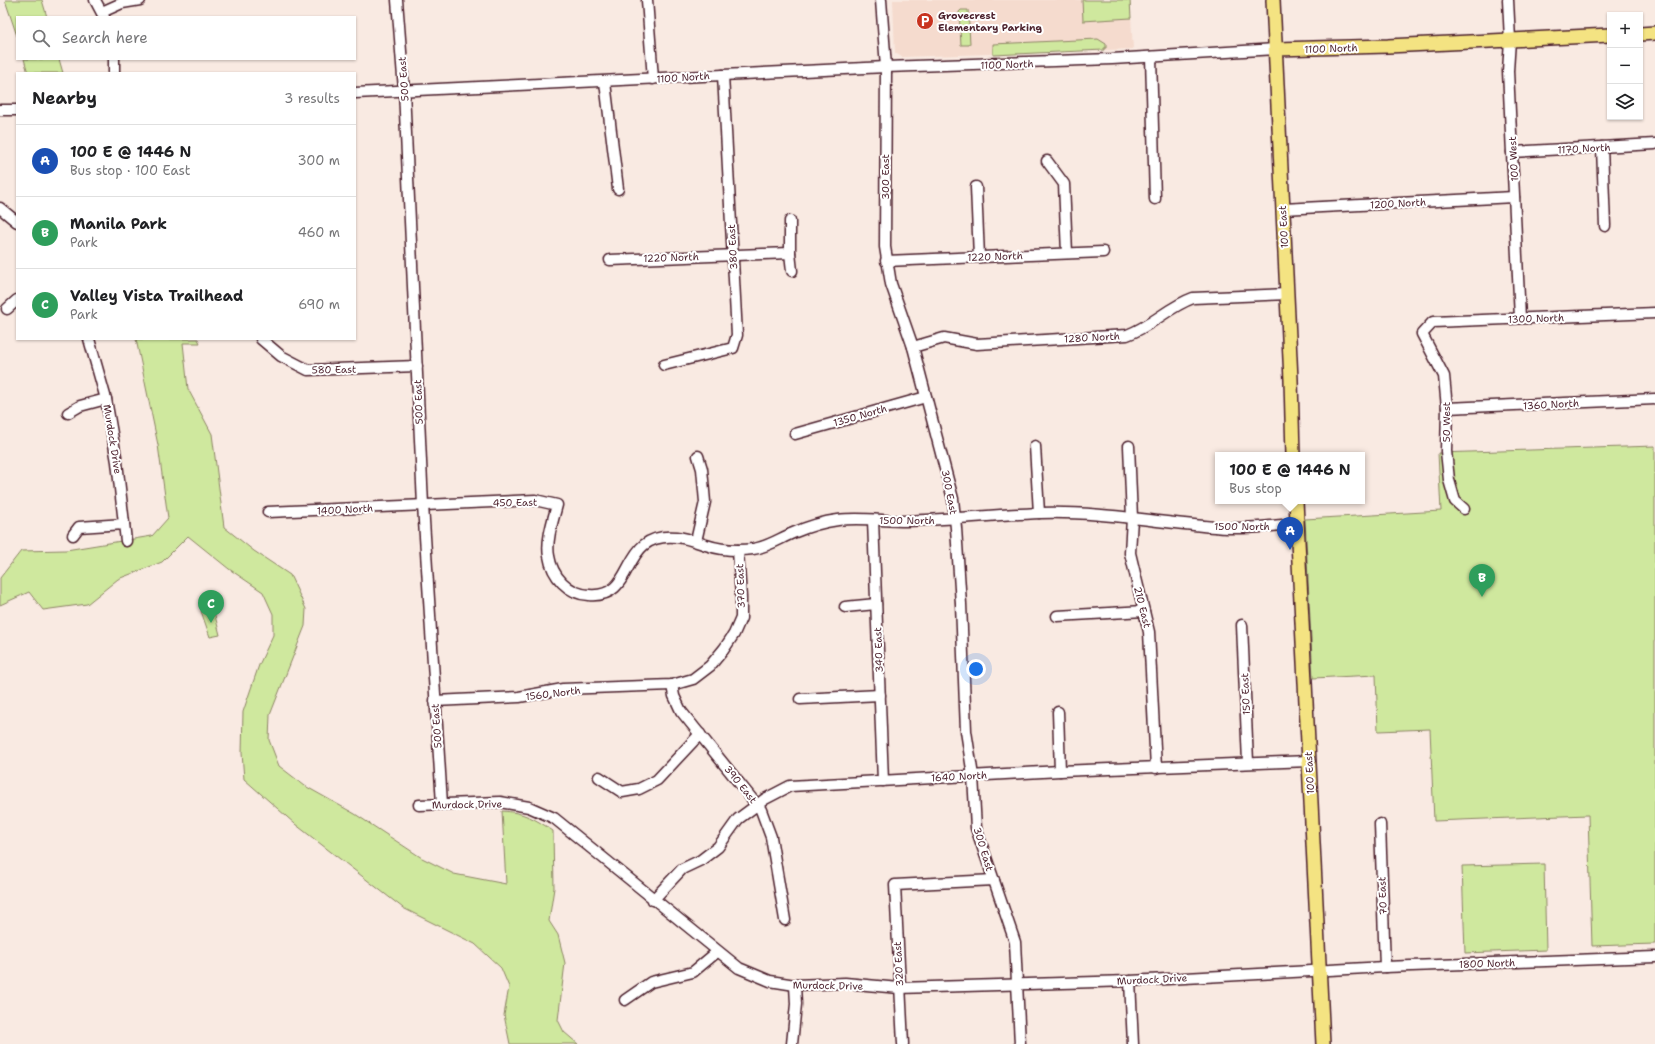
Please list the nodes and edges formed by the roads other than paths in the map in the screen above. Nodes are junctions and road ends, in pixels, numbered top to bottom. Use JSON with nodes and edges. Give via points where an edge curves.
{"nodes":[{"id":1,"x":95,"y":0,"type":"edge"},
{"id":2,"x":140,"y":0,"type":"edge"},
{"id":3,"x":397,"y":0,"type":"edge"},
{"id":4,"x":647,"y":0,"type":"edge"},
{"id":5,"x":881,"y":0,"type":"edge"},
{"id":6,"x":1273,"y":0,"type":"edge"},
{"id":7,"x":1508,"y":0,"type":"edge"},
{"id":8,"x":103,"y":14,"type":"edge"},
{"id":9,"x":1655,"y":33,"type":"edge"},
{"id":10,"x":1643,"y":34,"type":"edge"},
{"id":11,"x":1607,"y":35,"type":"edge"},
{"id":12,"x":1510,"y":40,"type":"junction"},
{"id":13,"x":1276,"y":49,"type":"junction"},
{"id":14,"x":1151,"y":57,"type":"junction"},
{"id":15,"x":114,"y":60,"type":"edge"},
{"id":16,"x":886,"y":68,"type":"junction"},
{"id":17,"x":114,"y":72,"type":"edge"},
{"id":18,"x":723,"y":75,"type":"junction"},
{"id":19,"x":653,"y":79,"type":"junction"},
{"id":20,"x":605,"y":82,"type":"junction"},
{"id":21,"x":404,"y":90,"type":"junction"},
{"id":22,"x":356,"y":92,"type":"edge"},
{"id":23,"x":0,"y":110,"type":"edge"},
{"id":24,"x":16,"y":110,"type":"edge"},
{"id":25,"x":1655,"y":144,"type":"edge"},
{"id":26,"x":1602,"y":147,"type":"junction"},
{"id":27,"x":1512,"y":152,"type":"junction"},
{"id":28,"x":1047,"y":161,"type":"dead end"},
{"id":29,"x":976,"y":187,"type":"dead end"},
{"id":30,"x":618,"y":189,"type":"dead end"},
{"id":31,"x":1514,"y":197,"type":"junction"},
{"id":32,"x":1155,"y":199,"type":"dead end"},
{"id":33,"x":0,"y":208,"type":"edge"},
{"id":34,"x":1282,"y":210,"type":"junction"},
{"id":35,"x":16,"y":221,"type":"edge"},
{"id":36,"x":790,"y":221,"type":"dead end"},
{"id":37,"x":1605,"y":226,"type":"dead end"},
{"id":38,"x":790,"y":252,"type":"junction"},
{"id":39,"x":1103,"y":252,"type":"dead end"},
{"id":40,"x":1067,"y":254,"type":"junction"},
{"id":41,"x":732,"y":255,"type":"junction"},
{"id":42,"x":979,"y":257,"type":"junction"},
{"id":43,"x":610,"y":260,"type":"dead end"},
{"id":44,"x":886,"y":261,"type":"junction"},
{"id":45,"x":792,"y":271,"type":"dead end"},
{"id":46,"x":1287,"y":294,"type":"junction"},
{"id":47,"x":16,"y":301,"type":"edge"},
{"id":48,"x":7,"y":309,"type":"dead end"},
{"id":49,"x":1655,"y":313,"type":"edge"},
{"id":50,"x":1520,"y":318,"type":"junction"},
{"id":51,"x":1422,"y":334,"type":"joint"},
{"id":52,"x":89,"y":340,"type":"edge"},
{"id":53,"x":261,"y":340,"type":"edge"},
{"id":54,"x":913,"y":347,"type":"junction"},
{"id":55,"x":664,"y":365,"type":"dead end"},
{"id":56,"x":417,"y":366,"type":"junction"},
{"id":57,"x":926,"y":397,"type":"junction"},
{"id":58,"x":106,"y":399,"type":"junction"},
{"id":59,"x":1655,"y":399,"type":"edge"},
{"id":60,"x":1447,"y":408,"type":"junction"},
{"id":61,"x":68,"y":413,"type":"dead end"},
{"id":62,"x":795,"y":434,"type":"dead end"},
{"id":63,"x":1035,"y":446,"type":"dead end"},
{"id":64,"x":1129,"y":446,"type":"dead end"},
{"id":65,"x":1293,"y":452,"type":"edge"},
{"id":66,"x":698,"y":456,"type":"dead end"},
{"id":67,"x":1296,"y":504,"type":"edge"},
{"id":68,"x":423,"y":505,"type":"junction"},
{"id":69,"x":1464,"y":509,"type":"dead end"},
{"id":70,"x":268,"y":512,"type":"dead end"},
{"id":71,"x":1039,"y":513,"type":"junction"},
{"id":72,"x":1132,"y":518,"type":"junction"},
{"id":73,"x":956,"y":519,"type":"junction"},
{"id":74,"x":873,"y":520,"type":"junction"},
{"id":75,"x":124,"y":524,"type":"junction"},
{"id":76,"x":1297,"y":524,"type":"junction"},
{"id":77,"x":73,"y":536,"type":"dead end"},
{"id":78,"x":126,"y":541,"type":"dead end"},
{"id":79,"x":696,"y":541,"type":"junction"},
{"id":80,"x":738,"y":550,"type":"junction"},
{"id":81,"x":576,"y":592,"type":"joint"},
{"id":82,"x":876,"y":604,"type":"junction"},
{"id":83,"x":845,"y":607,"type":"dead end"},
{"id":84,"x":1144,"y":611,"type":"junction"},
{"id":85,"x":1057,"y":616,"type":"dead end"},
{"id":86,"x":1242,"y":625,"type":"dead end"},
{"id":87,"x":672,"y":685,"type":"junction"},
{"id":88,"x":880,"y":695,"type":"junction"},
{"id":89,"x":800,"y":699,"type":"dead end"},
{"id":90,"x":434,"y":701,"type":"junction"},
{"id":91,"x":1058,"y":712,"type":"dead end"},
{"id":92,"x":700,"y":734,"type":"junction"},
{"id":93,"x":1309,"y":761,"type":"junction"},
{"id":94,"x":1248,"y":762,"type":"junction"},
{"id":95,"x":1156,"y":768,"type":"junction"},
{"id":96,"x":1060,"y":771,"type":"junction"},
{"id":97,"x":599,"y":776,"type":"dead end"},
{"id":98,"x":973,"y":776,"type":"junction"},
{"id":99,"x":883,"y":780,"type":"junction"},
{"id":100,"x":442,"y":804,"type":"junction"},
{"id":101,"x":418,"y":805,"type":"dead end"},
{"id":102,"x":758,"y":805,"type":"junction"},
{"id":103,"x":1380,"y":824,"type":"dead end"},
{"id":104,"x":994,"y":880,"type":"junction"},
{"id":105,"x":653,"y":900,"type":"junction"},
{"id":106,"x":785,"y":920,"type":"dead end"},
{"id":107,"x":717,"y":952,"type":"junction"},
{"id":108,"x":1655,"y":957,"type":"edge"},
{"id":109,"x":1385,"y":967,"type":"junction"},
{"id":110,"x":1320,"y":970,"type":"junction"},
{"id":111,"x":1130,"y":981,"type":"junction"},
{"id":112,"x":1017,"y":984,"type":"junction"},
{"id":113,"x":795,"y":985,"type":"junction"},
{"id":114,"x":899,"y":988,"type":"junction"},
{"id":115,"x":625,"y":1000,"type":"dead end"},
{"id":116,"x":792,"y":1044,"type":"edge"},
{"id":117,"x":903,"y":1044,"type":"edge"},
{"id":118,"x":1020,"y":1044,"type":"edge"},
{"id":119,"x":1133,"y":1044,"type":"edge"},
{"id":120,"x":1323,"y":1044,"type":"edge"}],
"edges":[{"from":1,"to":8,"type":"street"},
{"from":2,"to":8,"type":"street","via":[[122,3]]},
{"from":3,"to":21,"type":"street","name":"500 East"},
{"from":4,"to":19,"type":"street"},
{"from":5,"to":16,"type":"street","name":"300 East"},
{"from":6,"to":13,"type":"main road","name":"100 East"},
{"from":7,"to":12,"type":"street","name":"100 West"},
{"from":9,"to":10,"type":"main road"},
{"from":11,"to":12,"type":"main road","name":"1100 North"},
{"from":12,"to":13,"type":"main road","name":"1100 North"},
{"from":12,"to":27,"type":"street","name":"100 West","via":[[1508,71]]},
{"from":13,"to":14,"type":"street","name":"1100 North"},
{"from":13,"to":34,"type":"main road","name":"100 East"},
{"from":14,"to":16,"type":"street","name":"1100 North"},
{"from":14,"to":32,"type":"street"},
{"from":15,"to":17,"type":"street"},
{"from":16,"to":18,"type":"street","name":"1100 North"},
{"from":16,"to":44,"type":"street","name":"300 East"},
{"from":18,"to":19,"type":"street","name":"1100 North"},
{"from":18,"to":41,"type":"street","name":"380 East"},
{"from":19,"to":20,"type":"street","name":"1100 North"},
{"from":20,"to":21,"type":"street","name":"1100 North"},
{"from":20,"to":30,"type":"street"},
{"from":21,"to":22,"type":"street","name":"1100 North"},
{"from":21,"to":56,"type":"street","name":"500 East"},
{"from":23,"to":24,"type":"street"},
{"from":25,"to":26,"type":"street","name":"1170 North"},
{"from":26,"to":27,"type":"street","name":"1170 North"},
{"from":26,"to":37,"type":"street"},
{"from":27,"to":31,"type":"street","name":"100 West"},
{"from":28,"to":40,"type":"street","via":[[1064,184]]},
{"from":29,"to":42,"type":"street"},
{"from":31,"to":34,"type":"street","name":"1200 North"},
{"from":31,"to":50,"type":"street","name":"100 West"},
{"from":33,"to":35,"type":"street"},
{"from":34,"to":46,"type":"main road","name":"100 East"},
{"from":36,"to":38,"type":"street"},
{"from":38,"to":41,"type":"street","name":"1220 North"},
{"from":38,"to":45,"type":"street"},
{"from":39,"to":40,"type":"street","name":"1220 North"},
{"from":40,"to":42,"type":"street","name":"1220 North"},
{"from":41,"to":43,"type":"street","name":"1220 North"},
{"from":41,"to":55,"type":"street","name":"380 East","via":[[737,335],[733,348]]},
{"from":42,"to":44,"type":"street","name":"1220 North"},
{"from":44,"to":54,"type":"street","name":"300 East","via":[[891,284]]},
{"from":46,"to":54,"type":"street","name":"1280 North","via":[[1193,298],[1180,303],[1143,329],[1127,335],[977,344],[944,338]]},
{"from":46,"to":65,"type":"main road","name":"100 East"},
{"from":47,"to":48,"type":"street"},
{"from":49,"to":50,"type":"street","name":"1300 North"},
{"from":50,"to":51,"type":"street","name":"1300 North","via":[[1433,322]]},
{"from":51,"to":60,"type":"street","name":"50 West","via":[[1444,376]]},
{"from":52,"to":58,"type":"street","name":"Murdock Drive"},
{"from":53,"to":56,"type":"street","name":"580 East","via":[[281,356],[308,370]]},
{"from":54,"to":57,"type":"street","name":"300 East"},
{"from":56,"to":68,"type":"street","name":"500 East"},
{"from":57,"to":62,"type":"street","name":"1350 North"},
{"from":57,"to":73,"type":"street","name":"300 East","via":[[948,477]]},
{"from":58,"to":61,"type":"street","via":[[80,406]]},
{"from":58,"to":75,"type":"street","name":"Murdock Drive"},
{"from":59,"to":60,"type":"street","name":"1360 North"},
{"from":60,"to":69,"type":"street","name":"50 West","via":[[1448,480],[1455,501]]},
{"from":63,"to":71,"type":"street"},
{"from":64,"to":72,"type":"street","name":"210 East"},
{"from":66,"to":79,"type":"street","via":[[702,469],[704,502]]},
{"from":67,"to":76,"type":"main road","name":"100 East"},
{"from":68,"to":70,"type":"street","name":"1400 North"},
{"from":68,"to":81,"type":"street","name":"450 East","via":[[536,500],[557,505],[549,556],[557,578]]},
{"from":68,"to":90,"type":"street","name":"500 East"},
{"from":71,"to":72,"type":"street","name":"1500 North"},
{"from":71,"to":73,"type":"street","name":"1500 North"},
{"from":72,"to":76,"type":"street","name":"1500 North","via":[[1230,528]]},
{"from":72,"to":84,"type":"street","name":"210 East","via":[[1130,554]]},
{"from":73,"to":74,"type":"street","name":"1500 North"},
{"from":73,"to":98,"type":"street","name":"300 East","via":[[966,731]]},
{"from":74,"to":80,"type":"street","name":"1500 North","via":[[839,520],[813,525],[771,544],[756,549]]},
{"from":74,"to":82,"type":"street","name":"340 East"},
{"from":75,"to":77,"type":"street","via":[[79,527]]},
{"from":75,"to":78,"type":"street","name":"Murdock Drive"},
{"from":76,"to":93,"type":"main road","name":"100 East"},
{"from":79,"to":80,"type":"street","name":"1500 North","via":[[722,549]]},
{"from":79,"to":81,"type":"street","name":"1500 North","via":[[677,537],[654,538],[638,548],[622,581],[613,588],[601,594],[588,595]]},
{"from":80,"to":87,"type":"street","name":"370 East","via":[[741,598],[740,618],[734,634],[710,666],[693,679]]},
{"from":82,"to":83,"type":"street"},
{"from":82,"to":88,"type":"street","name":"340 East"},
{"from":84,"to":85,"type":"street"},
{"from":84,"to":95,"type":"street","name":"210 East","via":[[1149,632]]},
{"from":86,"to":94,"type":"street","name":"150 East"},
{"from":87,"to":90,"type":"street","name":"1560 North","via":[[563,690],[519,697]]},
{"from":87,"to":92,"type":"street","name":"390 East","via":[[681,711]]},
{"from":88,"to":89,"type":"street"},
{"from":88,"to":99,"type":"street","name":"340 East"},
{"from":90,"to":100,"type":"street","name":"500 East"},
{"from":91,"to":96,"type":"street"},
{"from":92,"to":97,"type":"street","via":[[657,780],[639,789],[622,792]]},
{"from":92,"to":102,"type":"street","name":"390 East"},
{"from":93,"to":94,"type":"street","name":"1640 North"},
{"from":93,"to":110,"type":"main road","name":"100 East"},
{"from":94,"to":95,"type":"street","name":"1640 North"},
{"from":95,"to":96,"type":"street","name":"1640 North"},
{"from":96,"to":98,"type":"street","name":"1640 North"},
{"from":98,"to":99,"type":"street","name":"1640 North"},
{"from":98,"to":104,"type":"street","name":"300 East","via":[[976,828]]},
{"from":99,"to":102,"type":"street","name":"1640 North","via":[[790,786]]},
{"from":100,"to":101,"type":"street","name":"Murdock Drive"},
{"from":100,"to":105,"type":"street","name":"Murdock Drive","via":[[500,802],[529,807],[554,818]]},
{"from":102,"to":105,"type":"street","name":"1640 North","via":[[738,819],[718,847],[682,870]]},
{"from":102,"to":106,"type":"street","name":"390 East","via":[[771,837]]},
{"from":103,"to":109,"type":"street","name":"70 East"},
{"from":104,"to":112,"type":"street","name":"300 East","via":[[1015,942]]},
{"from":104,"to":114,"type":"street","name":"320 East","via":[[895,884]]},
{"from":105,"to":107,"type":"street","name":"Murdock Drive"},
{"from":107,"to":113,"type":"street","name":"Murdock Drive","via":[[739,968],[770,981]]},
{"from":107,"to":115,"type":"street","via":[[693,972],[652,982]]},
{"from":108,"to":109,"type":"street","name":"1800 North"},
{"from":109,"to":110,"type":"street","name":"1800 North"},
{"from":110,"to":111,"type":"street","name":"Murdock Drive"},
{"from":110,"to":120,"type":"main road","name":"100 East"},
{"from":111,"to":112,"type":"street","name":"Murdock Drive"},
{"from":111,"to":119,"type":"street"},
{"from":112,"to":114,"type":"street","name":"Murdock Drive"},
{"from":112,"to":118,"type":"street","name":"300 East"},
{"from":113,"to":114,"type":"street","name":"Murdock Drive","via":[[845,983]]},
{"from":113,"to":116,"type":"street"},
{"from":114,"to":117,"type":"street","name":"320 East"}]}
